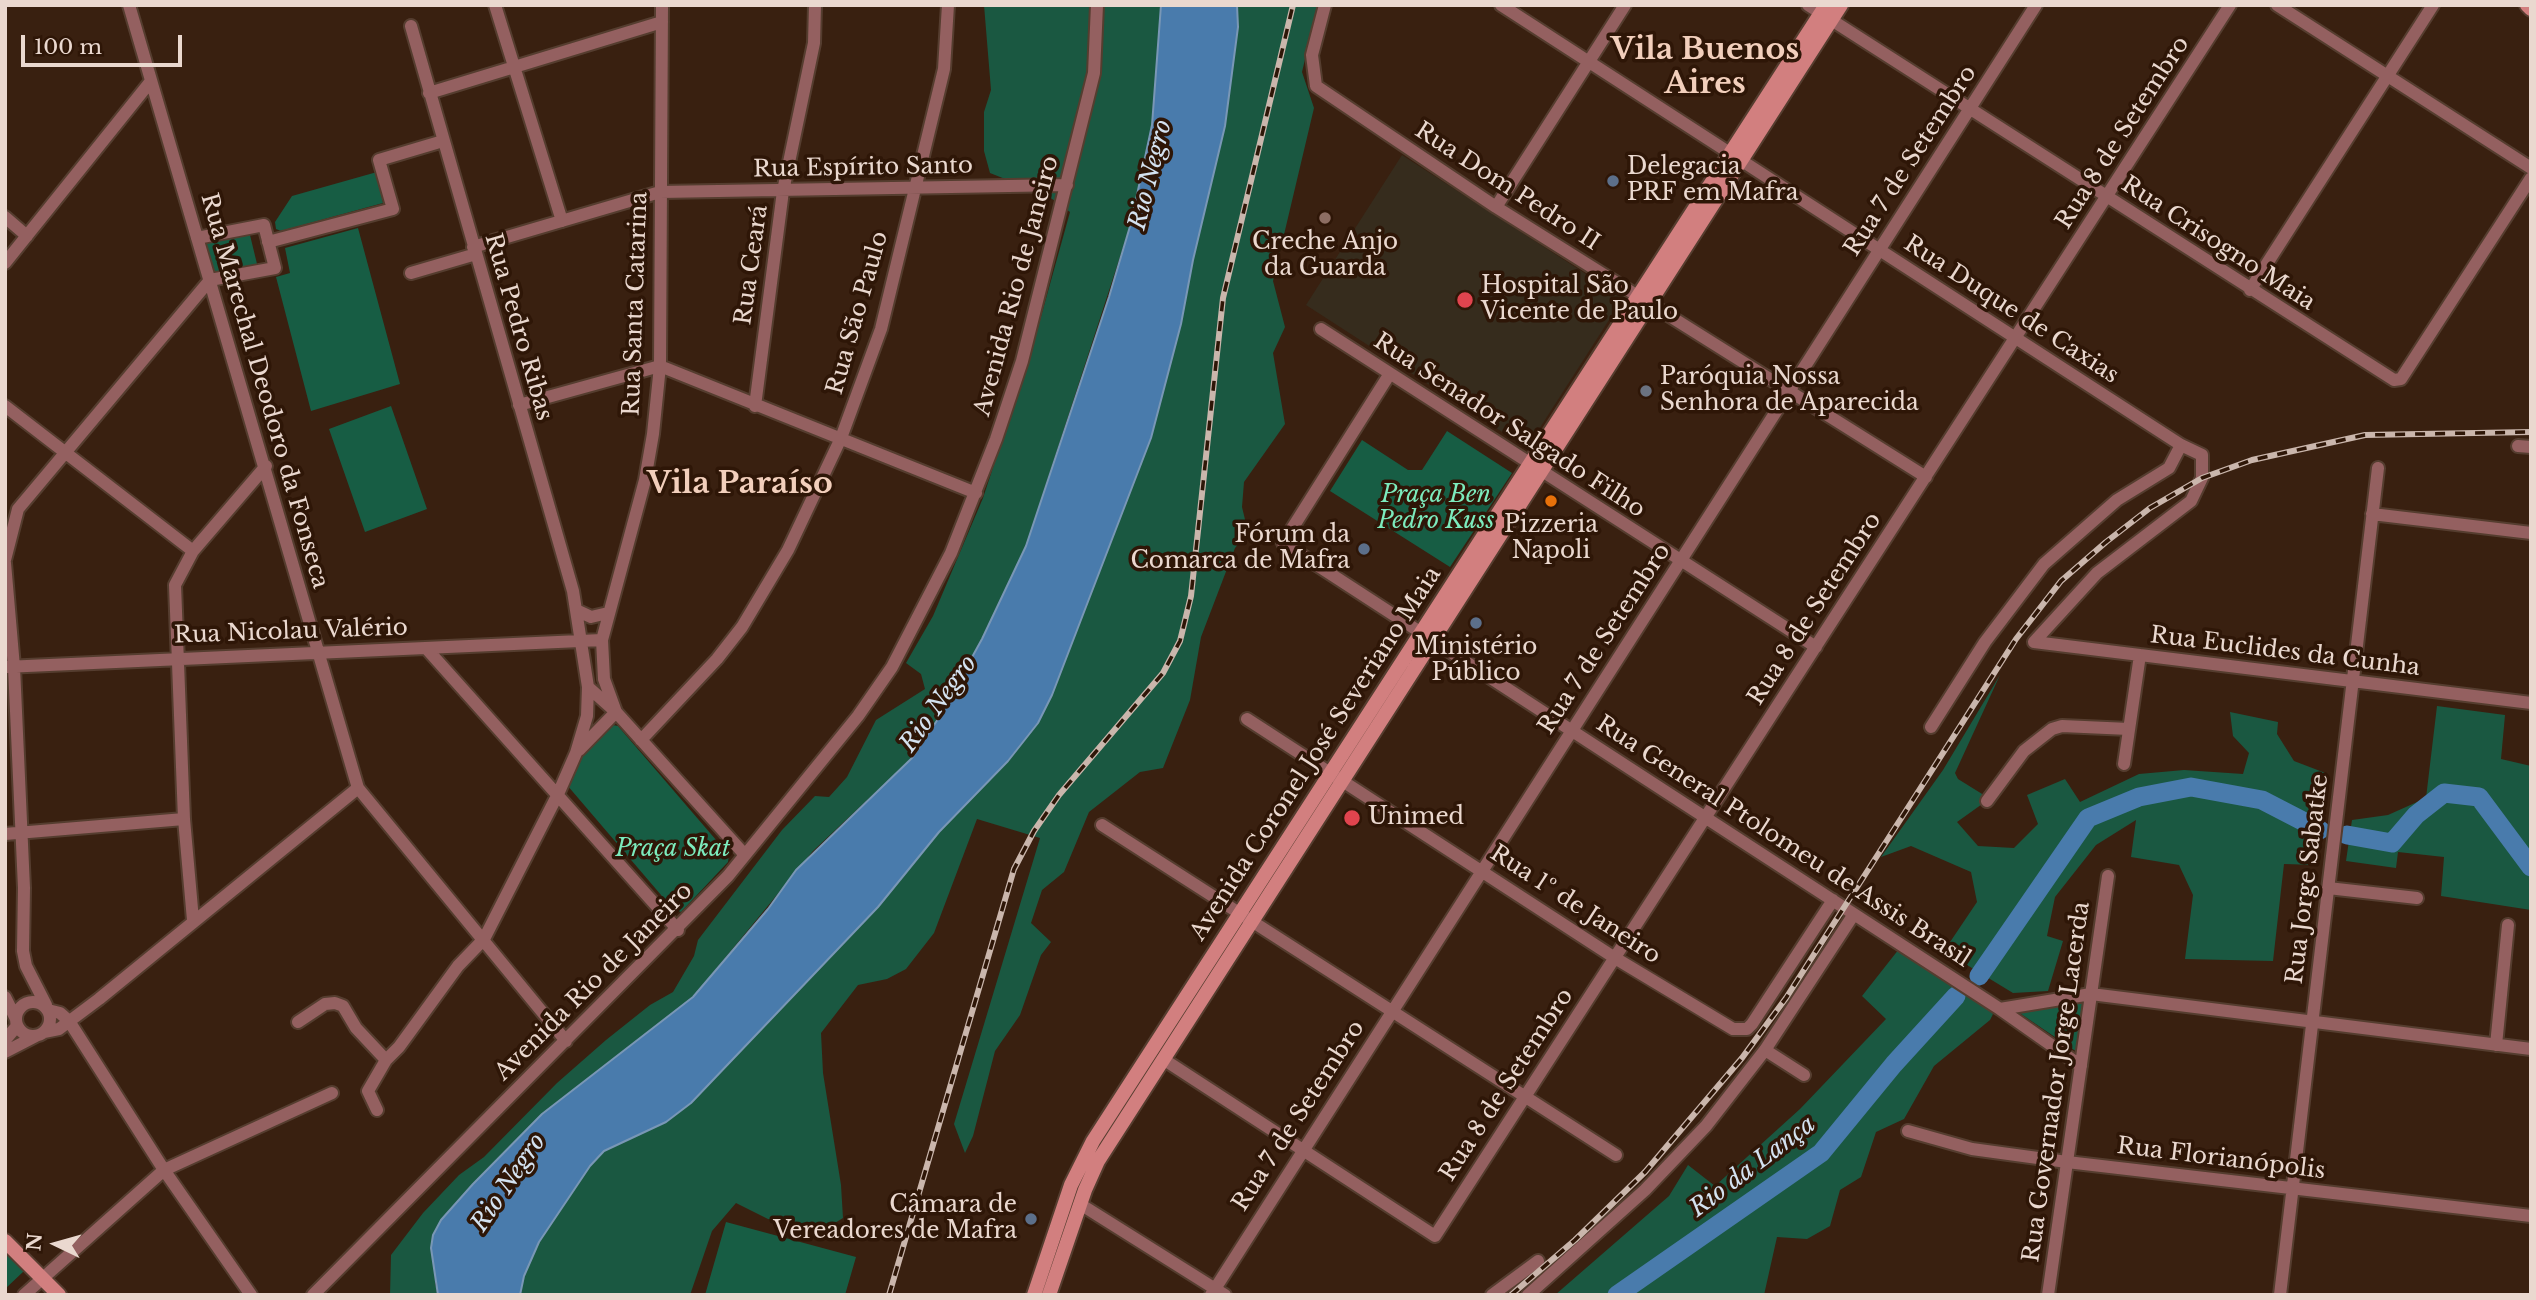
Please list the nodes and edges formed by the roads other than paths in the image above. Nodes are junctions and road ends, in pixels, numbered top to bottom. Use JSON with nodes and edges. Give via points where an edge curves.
{"nodes":[{"id":1,"x":129,"y":5,"type":"edge"},
{"id":2,"x":495,"y":5,"type":"edge"},
{"id":3,"x":662,"y":5,"type":"edge"},
{"id":4,"x":815,"y":5,"type":"edge"},
{"id":5,"x":948,"y":5,"type":"edge"},
{"id":6,"x":1097,"y":5,"type":"edge"},
{"id":7,"x":1325,"y":5,"type":"edge"},
{"id":8,"x":1501,"y":5,"type":"edge"},
{"id":9,"x":1625,"y":5,"type":"edge"},
{"id":10,"x":1841,"y":5,"type":"edge"},
{"id":11,"x":2036,"y":5,"type":"edge"},
{"id":12,"x":2230,"y":5,"type":"edge"},
{"id":13,"x":2277,"y":5,"type":"edge"},
{"id":14,"x":2433,"y":5,"type":"edge"},
{"id":15,"x":1822,"y":11,"type":"edge"},
{"id":16,"x":662,"y":22,"type":"junction"},
{"id":17,"x":411,"y":26,"type":"dead end"},
{"id":18,"x":1589,"y":62,"type":"junction"},
{"id":19,"x":514,"y":67,"type":"junction"},
{"id":20,"x":2387,"y":76,"type":"junction"},
{"id":21,"x":151,"y":81,"type":"junction"},
{"id":22,"x":429,"y":93,"type":"junction"},
{"id":23,"x":1969,"y":109,"type":"junction"},
{"id":24,"x":443,"y":141,"type":"junction"},
{"id":25,"x":1736,"y":157,"type":"junction"},
{"id":26,"x":2531,"y":168,"type":"edge"},
{"id":27,"x":2531,"y":178,"type":"edge"},
{"id":28,"x":1067,"y":185,"type":"junction"},
{"id":29,"x":915,"y":187,"type":"junction"},
{"id":30,"x":783,"y":191,"type":"junction"},
{"id":31,"x":660,"y":192,"type":"junction"},
{"id":32,"x":2106,"y":197,"type":"junction"},
{"id":33,"x":1496,"y":207,"type":"junction"},
{"id":34,"x":5,"y":217,"type":"edge"},
{"id":35,"x":562,"y":221,"type":"junction"},
{"id":36,"x":27,"y":236,"type":"junction"},
{"id":37,"x":197,"y":238,"type":"junction"},
{"id":38,"x":268,"y":242,"type":"junction"},
{"id":39,"x":1879,"y":250,"type":"junction"},
{"id":40,"x":475,"y":251,"type":"junction"},
{"id":41,"x":5,"y":263,"type":"edge"},
{"id":42,"x":411,"y":273,"type":"dead end"},
{"id":43,"x":209,"y":280,"type":"junction"},
{"id":44,"x":2250,"y":290,"type":"junction"},
{"id":45,"x":1644,"y":300,"type":"junction"},
{"id":46,"x":1321,"y":329,"type":"dead end"},
{"id":47,"x":2015,"y":338,"type":"junction"},
{"id":48,"x":660,"y":366,"type":"junction"},
{"id":49,"x":1389,"y":375,"type":"junction"},
{"id":50,"x":1789,"y":391,"type":"junction"},
{"id":51,"x":519,"y":405,"type":"junction"},
{"id":52,"x":5,"y":406,"type":"edge"},
{"id":53,"x":755,"y":406,"type":"junction"},
{"id":54,"x":841,"y":438,"type":"junction"},
{"id":55,"x":2181,"y":445,"type":"junction"},
{"id":56,"x":65,"y":452,"type":"junction"},
{"id":57,"x":266,"y":467,"type":"junction"},
{"id":58,"x":1535,"y":468,"type":"junction"},
{"id":59,"x":2378,"y":468,"type":"dead end"},
{"id":60,"x":1926,"y":477,"type":"junction"},
{"id":61,"x":976,"y":494,"type":"junction"},
{"id":62,"x":2372,"y":514,"type":"junction"},
{"id":63,"x":2531,"y":533,"type":"edge"},
{"id":64,"x":193,"y":551,"type":"junction"},
{"id":65,"x":1680,"y":560,"type":"junction"},
{"id":66,"x":5,"y":562,"type":"edge"},
{"id":67,"x":576,"y":610,"type":"junction"},
{"id":68,"x":608,"y":613,"type":"junction"},
{"id":69,"x":1427,"y":636,"type":"junction"},
{"id":70,"x":602,"y":640,"type":"junction"},
{"id":71,"x":579,"y":641,"type":"junction"},
{"id":72,"x":2035,"y":642,"type":"joint"},
{"id":73,"x":1815,"y":647,"type":"junction"},
{"id":74,"x":426,"y":648,"type":"junction"},
{"id":75,"x":318,"y":653,"type":"junction"},
{"id":76,"x":2140,"y":655,"type":"junction"},
{"id":77,"x":177,"y":658,"type":"junction"},
{"id":78,"x":10,"y":667,"type":"edge"},
{"id":79,"x":2353,"y":681,"type":"junction"},
{"id":80,"x":588,"y":687,"type":"junction"},
{"id":81,"x":2531,"y":703,"type":"edge"},
{"id":82,"x":616,"y":712,"type":"junction"},
{"id":83,"x":1247,"y":719,"type":"dead end"},
{"id":84,"x":1931,"y":727,"type":"dead end"},
{"id":85,"x":2129,"y":729,"type":"junction"},
{"id":86,"x":1572,"y":730,"type":"junction"},
{"id":87,"x":641,"y":740,"type":"junction"},
{"id":88,"x":576,"y":753,"type":"junction"},
{"id":89,"x":2124,"y":764,"type":"dead end"},
{"id":90,"x":1337,"y":776,"type":"junction"},
{"id":91,"x":358,"y":788,"type":"junction"},
{"id":92,"x":558,"y":794,"type":"junction"},
{"id":93,"x":1987,"y":801,"type":"dead end"},
{"id":94,"x":1706,"y":817,"type":"junction"},
{"id":95,"x":184,"y":819,"type":"junction"},
{"id":96,"x":1102,"y":825,"type":"dead end"},
{"id":97,"x":5,"y":834,"type":"edge"},
{"id":98,"x":21,"y":834,"type":"junction"},
{"id":99,"x":745,"y":855,"type":"junction"},
{"id":100,"x":1482,"y":869,"type":"junction"},
{"id":101,"x":2108,"y":876,"type":"dead end"},
{"id":102,"x":2328,"y":888,"type":"junction"},
{"id":103,"x":2417,"y":898,"type":"dead end"},
{"id":104,"x":1833,"y":900,"type":"junction"},
{"id":105,"x":1854,"y":914,"type":"junction"},
{"id":106,"x":1246,"y":917,"type":"junction"},
{"id":107,"x":193,"y":920,"type":"junction"},
{"id":108,"x":2508,"y":925,"type":"dead end"},
{"id":109,"x":678,"y":930,"type":"junction"},
{"id":110,"x":484,"y":939,"type":"junction"},
{"id":111,"x":1615,"y":958,"type":"junction"},
{"id":112,"x":2091,"y":994,"type":"junction"},
{"id":113,"x":5,"y":997,"type":"edge"},
{"id":114,"x":2000,"y":1009,"type":"junction"},
{"id":115,"x":1391,"y":1011,"type":"junction"},
{"id":116,"x":56,"y":1012,"type":"junction"},
{"id":117,"x":298,"y":1022,"type":"dead end"},
{"id":118,"x":2312,"y":1022,"type":"junction"},
{"id":119,"x":16,"y":1023,"type":"junction"},
{"id":120,"x":43,"y":1033,"type":"junction"},
{"id":121,"x":5,"y":1040,"type":"edge"},
{"id":122,"x":566,"y":1041,"type":"junction"},
{"id":123,"x":2496,"y":1045,"type":"junction"},
{"id":124,"x":2531,"y":1049,"type":"edge"},
{"id":125,"x":1765,"y":1050,"type":"junction"},
{"id":126,"x":5,"y":1052,"type":"edge"},
{"id":127,"x":1163,"y":1059,"type":"junction"},
{"id":128,"x":386,"y":1060,"type":"junction"},
{"id":129,"x":2081,"y":1066,"type":"junction"},
{"id":130,"x":1804,"y":1075,"type":"dead end"},
{"id":131,"x":331,"y":1093,"type":"dead end"},
{"id":132,"x":1525,"y":1097,"type":"junction"},
{"id":133,"x":377,"y":1110,"type":"dead end"},
{"id":134,"x":1908,"y":1131,"type":"dead end"},
{"id":135,"x":1302,"y":1150,"type":"junction"},
{"id":136,"x":1616,"y":1155,"type":"dead end"},
{"id":137,"x":2067,"y":1162,"type":"junction"},
{"id":138,"x":164,"y":1170,"type":"junction"},
{"id":139,"x":2292,"y":1188,"type":"junction"},
{"id":140,"x":1080,"y":1204,"type":"junction"},
{"id":141,"x":2531,"y":1216,"type":"edge"},
{"id":142,"x":5,"y":1241,"type":"edge"},
{"id":143,"x":1538,"y":1261,"type":"dead end"},
{"id":144,"x":41,"y":1278,"type":"junction"},
{"id":145,"x":1216,"y":1292,"type":"edge"},
{"id":146,"x":24,"y":1295,"type":"edge"},
{"id":147,"x":59,"y":1295,"type":"edge"},
{"id":148,"x":251,"y":1295,"type":"edge"},
{"id":149,"x":313,"y":1295,"type":"edge"},
{"id":150,"x":1034,"y":1295,"type":"edge"},
{"id":151,"x":1049,"y":1295,"type":"edge"},
{"id":152,"x":1492,"y":1295,"type":"edge"},
{"id":153,"x":1528,"y":1295,"type":"edge"},
{"id":154,"x":2048,"y":1295,"type":"edge"},
{"id":155,"x":2280,"y":1295,"type":"edge"}],
"edges":[{"from":1,"to":21,"type":"street","name":"Rua Marechal Deodoro da Fonseca"},
{"from":2,"to":19,"type":"street"},
{"from":3,"to":16,"type":"street","name":"Rua Santa Catarina"},
{"from":4,"to":30,"type":"street","name":"Rua Ceará","via":[[814,43]]},
{"from":5,"to":29,"type":"street","name":"Rua São Paulo","via":[[944,69]]},
{"from":6,"to":28,"type":"street","name":"Avenida Rio de Janeiro","via":[[1094,73]]},
{"from":7,"to":33,"type":"street","name":"Rua Dom Pedro II","via":[[1312,55],[1316,86]]},
{"from":8,"to":18,"type":"street","name":"Rua Duque de Caxias"},
{"from":9,"to":18,"type":"street"},
{"from":10,"to":15,"type":"main road","name":"Avenida Coronel José Severiano Maia"},
{"from":11,"to":23,"type":"street","name":"Rua 7 de Setembro"},
{"from":12,"to":32,"type":"street","name":"Rua 8 de Setembro"},
{"from":13,"to":20,"type":"street"},
{"from":14,"to":20,"type":"street"},
{"from":15,"to":23,"type":"street","name":"Rua Crisogno Maia"},
{"from":15,"to":25,"type":"main road","name":"Avenida Coronel José Severiano Maia"},
{"from":16,"to":19,"type":"street"},
{"from":16,"to":31,"type":"street","name":"Rua Santa Catarina"},
{"from":17,"to":22,"type":"street","name":"Rua Pedro Ribas"},
{"from":18,"to":25,"type":"street","name":"Rua Duque de Caxias"},
{"from":18,"to":33,"type":"street"},
{"from":19,"to":22,"type":"street"},
{"from":19,"to":35,"type":"street"},
{"from":20,"to":26,"type":"street"},
{"from":20,"to":44,"type":"street"},
{"from":21,"to":36,"type":"street"},
{"from":21,"to":37,"type":"street","name":"Rua Marechal Deodoro da Fonseca"},
{"from":22,"to":24,"type":"street","name":"Rua Pedro Ribas"},
{"from":23,"to":32,"type":"street","name":"Rua Crisogno Maia"},
{"from":23,"to":39,"type":"street","name":"Rua 7 de Setembro"},
{"from":24,"to":38,"type":"street","via":[[379,160],[393,209]]},
{"from":24,"to":40,"type":"street","name":"Rua Pedro Ribas"},
{"from":25,"to":39,"type":"street","name":"Rua Duque de Caxias"},
{"from":25,"to":45,"type":"main road","name":"Avenida Coronel José Severiano Maia"},
{"from":27,"to":44,"type":"street","name":"Rua Crisogno Maia","via":[[2402,379],[2394,380]]},
{"from":28,"to":29,"type":"street","name":"Rua Espírito Santo"},
{"from":28,"to":61,"type":"street","name":"Avenida Rio de Janeiro","via":[[1022,361]]},
{"from":29,"to":30,"type":"street","name":"Rua Espírito Santo"},
{"from":29,"to":54,"type":"street","name":"Rua São Paulo","via":[[873,356]]},
{"from":30,"to":31,"type":"street","name":"Rua Espírito Santo"},
{"from":30,"to":53,"type":"street","name":"Rua Ceará"},
{"from":31,"to":35,"type":"street","name":"Rua Espírito Santo"},
{"from":31,"to":48,"type":"street","name":"Rua Santa Catarina"},
{"from":32,"to":44,"type":"street","name":"Rua Crisogno Maia"},
{"from":32,"to":47,"type":"street","name":"Rua 8 de Setembro"},
{"from":33,"to":45,"type":"street","name":"Rua Dom Pedro II"},
{"from":34,"to":36,"type":"street"},
{"from":35,"to":40,"type":"street","name":"Rua Espírito Santo"},
{"from":36,"to":41,"type":"street"},
{"from":37,"to":38,"type":"street","via":[[264,225]]},
{"from":37,"to":43,"type":"street","name":"Rua Marechal Deodoro da Fonseca"},
{"from":38,"to":43,"type":"street","via":[[274,269]]},
{"from":39,"to":47,"type":"street","name":"Rua Duque de Caxias"},
{"from":39,"to":50,"type":"street","name":"Rua 7 de Setembro"},
{"from":40,"to":42,"type":"street","name":"Rua Espírito Santo"},
{"from":40,"to":51,"type":"street","name":"Rua Pedro Ribas"},
{"from":43,"to":56,"type":"street"},
{"from":43,"to":57,"type":"street","name":"Rua Marechal Deodoro da Fonseca"},
{"from":45,"to":50,"type":"street","name":"Rua Dom Pedro II"},
{"from":45,"to":58,"type":"main road","name":"Avenida Coronel José Severiano Maia"},
{"from":46,"to":49,"type":"street","name":"Rua Senador Salgado Filho"},
{"from":47,"to":55,"type":"street","name":"Rua Duque de Caxias"},
{"from":47,"to":60,"type":"street","name":"Rua 8 de Setembro"},
{"from":48,"to":51,"type":"street"},
{"from":48,"to":53,"type":"street"},
{"from":48,"to":68,"type":"street","name":"Rua Santa Catarina","via":[[645,480]]},
{"from":49,"to":58,"type":"street","name":"Rua Senador Salgado Filho"},
{"from":49,"to":69,"type":"street","name":"Rua General Ptolomeu de Assis Brasil","via":[[1283,543]]},
{"from":50,"to":60,"type":"street","name":"Rua Dom Pedro II"},
{"from":50,"to":65,"type":"street","name":"Rua 7 de Setembro"},
{"from":51,"to":67,"type":"street","name":"Rua Pedro Ribas"},
{"from":52,"to":56,"type":"street"},
{"from":53,"to":54,"type":"street"},
{"from":54,"to":61,"type":"street"},
{"from":54,"to":87,"type":"street","name":"Rua São Paulo","via":[[788,550],[742,627]]},
{"from":55,"to":72,"type":"street","name":"Rua Duque de Caxias","via":[[2202,455],[2204,464],[2191,501],[2097,573]]},
{"from":55,"to":84,"type":"street","via":[[2169,468],[2101,513],[2044,564],[1985,642]]},
{"from":56,"to":64,"type":"street"},
{"from":56,"to":66,"type":"street","via":[[18,509]]},
{"from":57,"to":64,"type":"street"},
{"from":57,"to":75,"type":"street","name":"Rua Marechal Deodoro da Fonseca"},
{"from":58,"to":65,"type":"street","name":"Rua Senador Salgado Filho"},
{"from":58,"to":69,"type":"main road","name":"Avenida Coronel José Severiano Maia"},
{"from":59,"to":62,"type":"street","name":"Rua Jorge Sabatke"},
{"from":60,"to":73,"type":"street","name":"Rua 8 de Setembro"},
{"from":61,"to":99,"type":"street","name":"Avenida Rio de Janeiro","via":[[933,592],[892,667]]},
{"from":62,"to":63,"type":"street"},
{"from":62,"to":79,"type":"street","name":"Rua Jorge Sabatke"},
{"from":64,"to":77,"type":"street","via":[[175,585]]},
{"from":65,"to":73,"type":"street","name":"Rua Senador Salgado Filho"},
{"from":65,"to":86,"type":"street","name":"Rua 7 de Setembro"},
{"from":66,"to":78,"type":"street"},
{"from":67,"to":68,"type":"street","via":[[591,617]]},
{"from":67,"to":71,"type":"street","name":"Rua Pedro Ribas"},
{"from":68,"to":70,"type":"street","name":"Rua Santa Catarina"},
{"from":69,"to":86,"type":"street","name":"Rua General Ptolomeu de Assis Brasil"},
{"from":69,"to":90,"type":"main road","name":"Avenida Coronel José Severiano Maia"},
{"from":70,"to":71,"type":"street"},
{"from":70,"to":82,"type":"street","name":"Rua Santa Catarina","via":[[604,679]]},
{"from":71,"to":74,"type":"street","name":"Rua Nicolau Valério"},
{"from":71,"to":80,"type":"street"},
{"from":72,"to":76,"type":"street","name":"Rua Euclides da Cunha"},
{"from":73,"to":94,"type":"street","name":"Rua 8 de Setembro"},
{"from":74,"to":75,"type":"street","name":"Rua Nicolau Valério"},
{"from":74,"to":92,"type":"street"},
{"from":75,"to":77,"type":"street","name":"Rua Nicolau Valério"},
{"from":75,"to":91,"type":"street","name":"Rua Marechal Deodoro da Fonseca"},
{"from":76,"to":79,"type":"street","name":"Rua Euclides da Cunha"},
{"from":76,"to":85,"type":"street"},
{"from":77,"to":78,"type":"street","name":"Rua Nicolau Valério"},
{"from":77,"to":95,"type":"street"},
{"from":78,"to":98,"type":"street"},
{"from":79,"to":81,"type":"street","name":"Rua Euclides da Cunha"},
{"from":79,"to":102,"type":"street","name":"Rua Jorge Sabatke"},
{"from":80,"to":82,"type":"street"},
{"from":80,"to":88,"type":"street","via":[[587,716]]},
{"from":82,"to":87,"type":"street"},
{"from":82,"to":88,"type":"street"},
{"from":83,"to":90,"type":"street","name":"Rua 1º de Janeiro"},
{"from":85,"to":89,"type":"street"},
{"from":85,"to":93,"type":"street","via":[[2052,729],[2024,751]]},
{"from":86,"to":94,"type":"street","name":"Rua General Ptolomeu de Assis Brasil"},
{"from":86,"to":100,"type":"street","name":"Rua 7 de Setembro"},
{"from":87,"to":99,"type":"street"},
{"from":88,"to":92,"type":"street"},
{"from":90,"to":100,"type":"street","name":"Rua 1º de Janeiro"},
{"from":90,"to":106,"type":"main road","name":"Avenida Coronel José Severiano Maia"},
{"from":91,"to":107,"type":"street"},
{"from":91,"to":110,"type":"street"},
{"from":92,"to":109,"type":"street"},
{"from":92,"to":110,"type":"street"},
{"from":94,"to":104,"type":"street","name":"Rua General Ptolomeu de Assis Brasil"},
{"from":94,"to":111,"type":"street","name":"Rua 8 de Setembro"},
{"from":95,"to":98,"type":"street"},
{"from":95,"to":107,"type":"street"},
{"from":96,"to":106,"type":"street"},
{"from":97,"to":98,"type":"street"},
{"from":98,"to":116,"type":"street","via":[[23,951],[26,966]]},
{"from":99,"to":109,"type":"street","name":"Avenida Rio de Janeiro"},
{"from":100,"to":111,"type":"street","name":"Rua 1º de Janeiro"},
{"from":100,"to":115,"type":"street","name":"Rua 7 de Setembro"},
{"from":101,"to":112,"type":"street","name":"Rua Governador Jorge Lacerda"},
{"from":102,"to":103,"type":"street"},
{"from":102,"to":118,"type":"street","name":"Rua Jorge Sabatke"},
{"from":104,"to":105,"type":"street","name":"Rua General Ptolomeu de Assis Brasil"},
{"from":104,"to":111,"type":"street","name":"Rua 1º de Janeiro","via":[[1752,1024],[1740,1030]]},
{"from":105,"to":114,"type":"street","name":"Rua General Ptolomeu de Assis Brasil"},
{"from":105,"to":125,"type":"street"},
{"from":106,"to":115,"type":"street"},
{"from":106,"to":127,"type":"main road","name":"Avenida Coronel José Severiano Maia"},
{"from":106,"to":150,"type":"main road","name":"Avenida Coronel José Severiano Maia","via":[[1085,1155]]},
{"from":107,"to":116,"type":"street","via":[[99,999]]},
{"from":108,"to":123,"type":"street"},
{"from":109,"to":122,"type":"street","name":"Avenida Rio de Janeiro"},
{"from":110,"to":122,"type":"street"},
{"from":110,"to":128,"type":"street"},
{"from":111,"to":132,"type":"street","name":"Rua 8 de Setembro"},
{"from":112,"to":114,"type":"street"},
{"from":112,"to":118,"type":"street"},
{"from":112,"to":129,"type":"street","name":"Rua Governador Jorge Lacerda"},
{"from":113,"to":119,"type":"street"},
{"from":114,"to":129,"type":"street","name":"Rua General Ptolomeu de Assis Brasil"},
{"from":115,"to":132,"type":"street"},
{"from":115,"to":135,"type":"street","name":"Rua 7 de Setembro"},
{"from":116,"to":119,"type":"street","via":[[28,1003],[19,1009]]},
{"from":116,"to":120,"type":"street"},
{"from":116,"to":120,"type":"street","via":[[59,1029]]},
{"from":116,"to":138,"type":"street"},
{"from":117,"to":128,"type":"street","via":[[325,1004],[343,1006],[356,1028]]},
{"from":118,"to":123,"type":"street"},
{"from":118,"to":139,"type":"street","name":"Rua Jorge Sabatke"},
{"from":119,"to":120,"type":"street","via":[[30,1037]]},
{"from":119,"to":121,"type":"street"},
{"from":120,"to":126,"type":"street"},
{"from":122,"to":149,"type":"street","name":"Avenida Rio de Janeiro"},
{"from":123,"to":124,"type":"street"},
{"from":125,"to":130,"type":"street"},
{"from":125,"to":153,"type":"street","via":[[1674,1161]]},
{"from":127,"to":135,"type":"street"},
{"from":127,"to":140,"type":"main road","name":"Avenida Coronel José Severiano Maia","via":[[1098,1161]]},
{"from":128,"to":133,"type":"street","via":[[368,1091]]},
{"from":129,"to":137,"type":"street","name":"Rua Governador Jorge Lacerda"},
{"from":131,"to":138,"type":"street"},
{"from":132,"to":135,"type":"street","name":"Rua 8 de Setembro","via":[[1435,1236]]},
{"from":132,"to":136,"type":"street"},
{"from":134,"to":137,"type":"street","name":"Rua Florianópolis","via":[[1972,1149]]},
{"from":135,"to":145,"type":"street","name":"Rua 7 de Setembro"},
{"from":137,"to":139,"type":"street","name":"Rua Florianópolis"},
{"from":137,"to":154,"type":"street","name":"Rua Governador Jorge Lacerda"},
{"from":138,"to":144,"type":"street"},
{"from":138,"to":148,"type":"street"},
{"from":139,"to":141,"type":"street","name":"Rua Florianópolis"},
{"from":139,"to":155,"type":"street","name":"Rua Jorge Sabatke"},
{"from":140,"to":145,"type":"street"},
{"from":140,"to":151,"type":"main road","name":"Avenida Coronel José Severiano Maia"},
{"from":142,"to":144,"type":"main road"},
{"from":143,"to":152,"type":"street"},
{"from":144,"to":146,"type":"street"},
{"from":144,"to":147,"type":"main road"}]}
